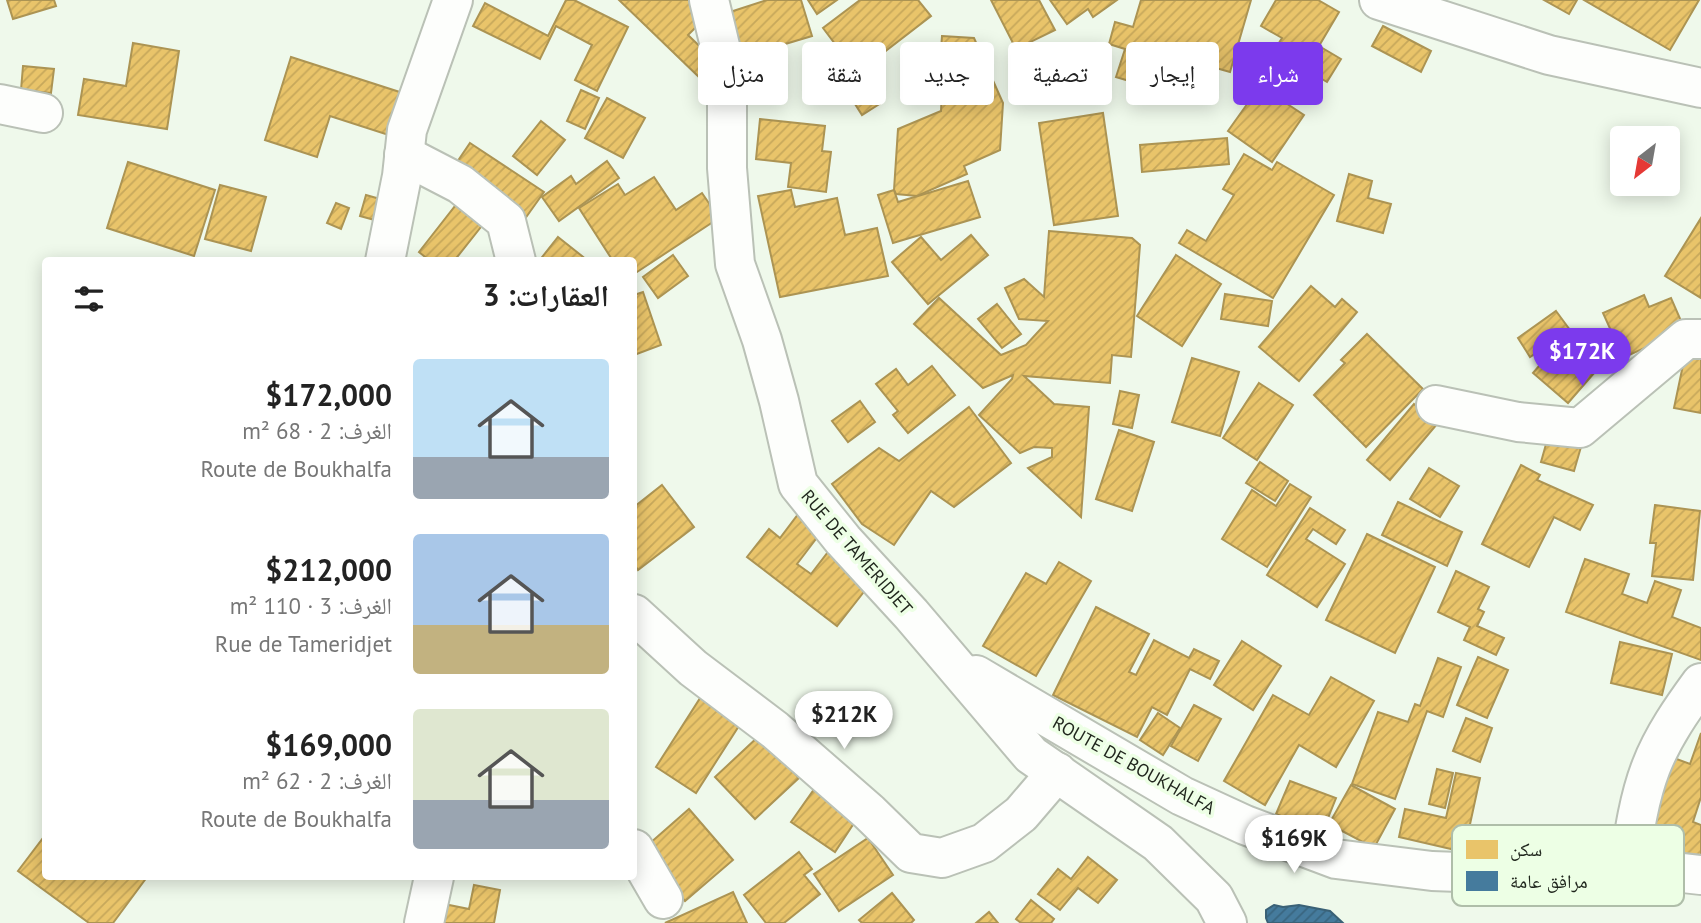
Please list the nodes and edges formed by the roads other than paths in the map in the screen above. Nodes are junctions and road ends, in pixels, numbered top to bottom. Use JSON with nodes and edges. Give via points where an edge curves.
{"nodes":[{"id":1,"x":453,"y":0,"type":"edge"},
{"id":2,"x":709,"y":0,"type":"edge"},
{"id":3,"x":1379,"y":0,"type":"edge"},
{"id":4,"x":1701,"y":88,"type":"edge"},
{"id":5,"x":0,"y":104,"type":"edge"},
{"id":6,"x":43,"y":113,"type":"dead end"},
{"id":7,"x":404,"y":155,"type":"junction"},
{"id":8,"x":386,"y":257,"type":"edge"},
{"id":9,"x":515,"y":257,"type":"edge"},
{"id":10,"x":1701,"y":339,"type":"edge"},
{"id":11,"x":1436,"y":405,"type":"dead end"},
{"id":12,"x":637,"y":617,"type":"edge"},
{"id":13,"x":950,"y":659,"type":"junction"},
{"id":14,"x":1701,"y":683,"type":"edge"},
{"id":15,"x":1057,"y":772,"type":"junction"},
{"id":16,"x":1636,"y":825,"type":"edge"},
{"id":17,"x":637,"y":854,"type":"edge"},
{"id":18,"x":1452,"y":872,"type":"edge"},
{"id":19,"x":433,"y":880,"type":"edge"},
{"id":20,"x":663,"y":899,"type":"dead end"},
{"id":21,"x":1221,"y":911,"type":"edge"},
{"id":22,"x":424,"y":923,"type":"edge"}],
"edges":[{"from":1,"to":7,"type":"street","via":[[407,130]]},
{"from":2,"to":13,"type":"street","name":"RUE DE TAMERIDJET","via":[[727,75],[727,168],[736,264],[762,340],[798,484]]},
{"from":3,"to":4,"type":"street","via":[[1549,55]]},
{"from":5,"to":6,"type":"street"},
{"from":7,"to":8,"type":"street"},
{"from":7,"to":9,"type":"street","via":[[460,184],[506,221]]},
{"from":10,"to":11,"type":"street","via":[[1686,339],[1580,428],[1518,422]]},
{"from":12,"to":15,"type":"street","via":[[693,668],[775,730],[911,853],[942,858],[984,843],[1021,814]]},
{"from":13,"to":15,"type":"street","name":"RUE DE TAMERIDJET","via":[[1031,755]]},
{"from":13,"to":18,"type":"street","name":"ROUTE DE BOUKHALFA","via":[[1182,796],[1245,825],[1336,859]]},
{"from":14,"to":16,"type":"street","via":[[1678,713],[1651,766]]},
{"from":15,"to":21,"type":"street","name":"RUE DE TAMERIDJET","via":[[1158,843]]},
{"from":17,"to":20,"type":"street"},
{"from":19,"to":22,"type":"street"}]}
